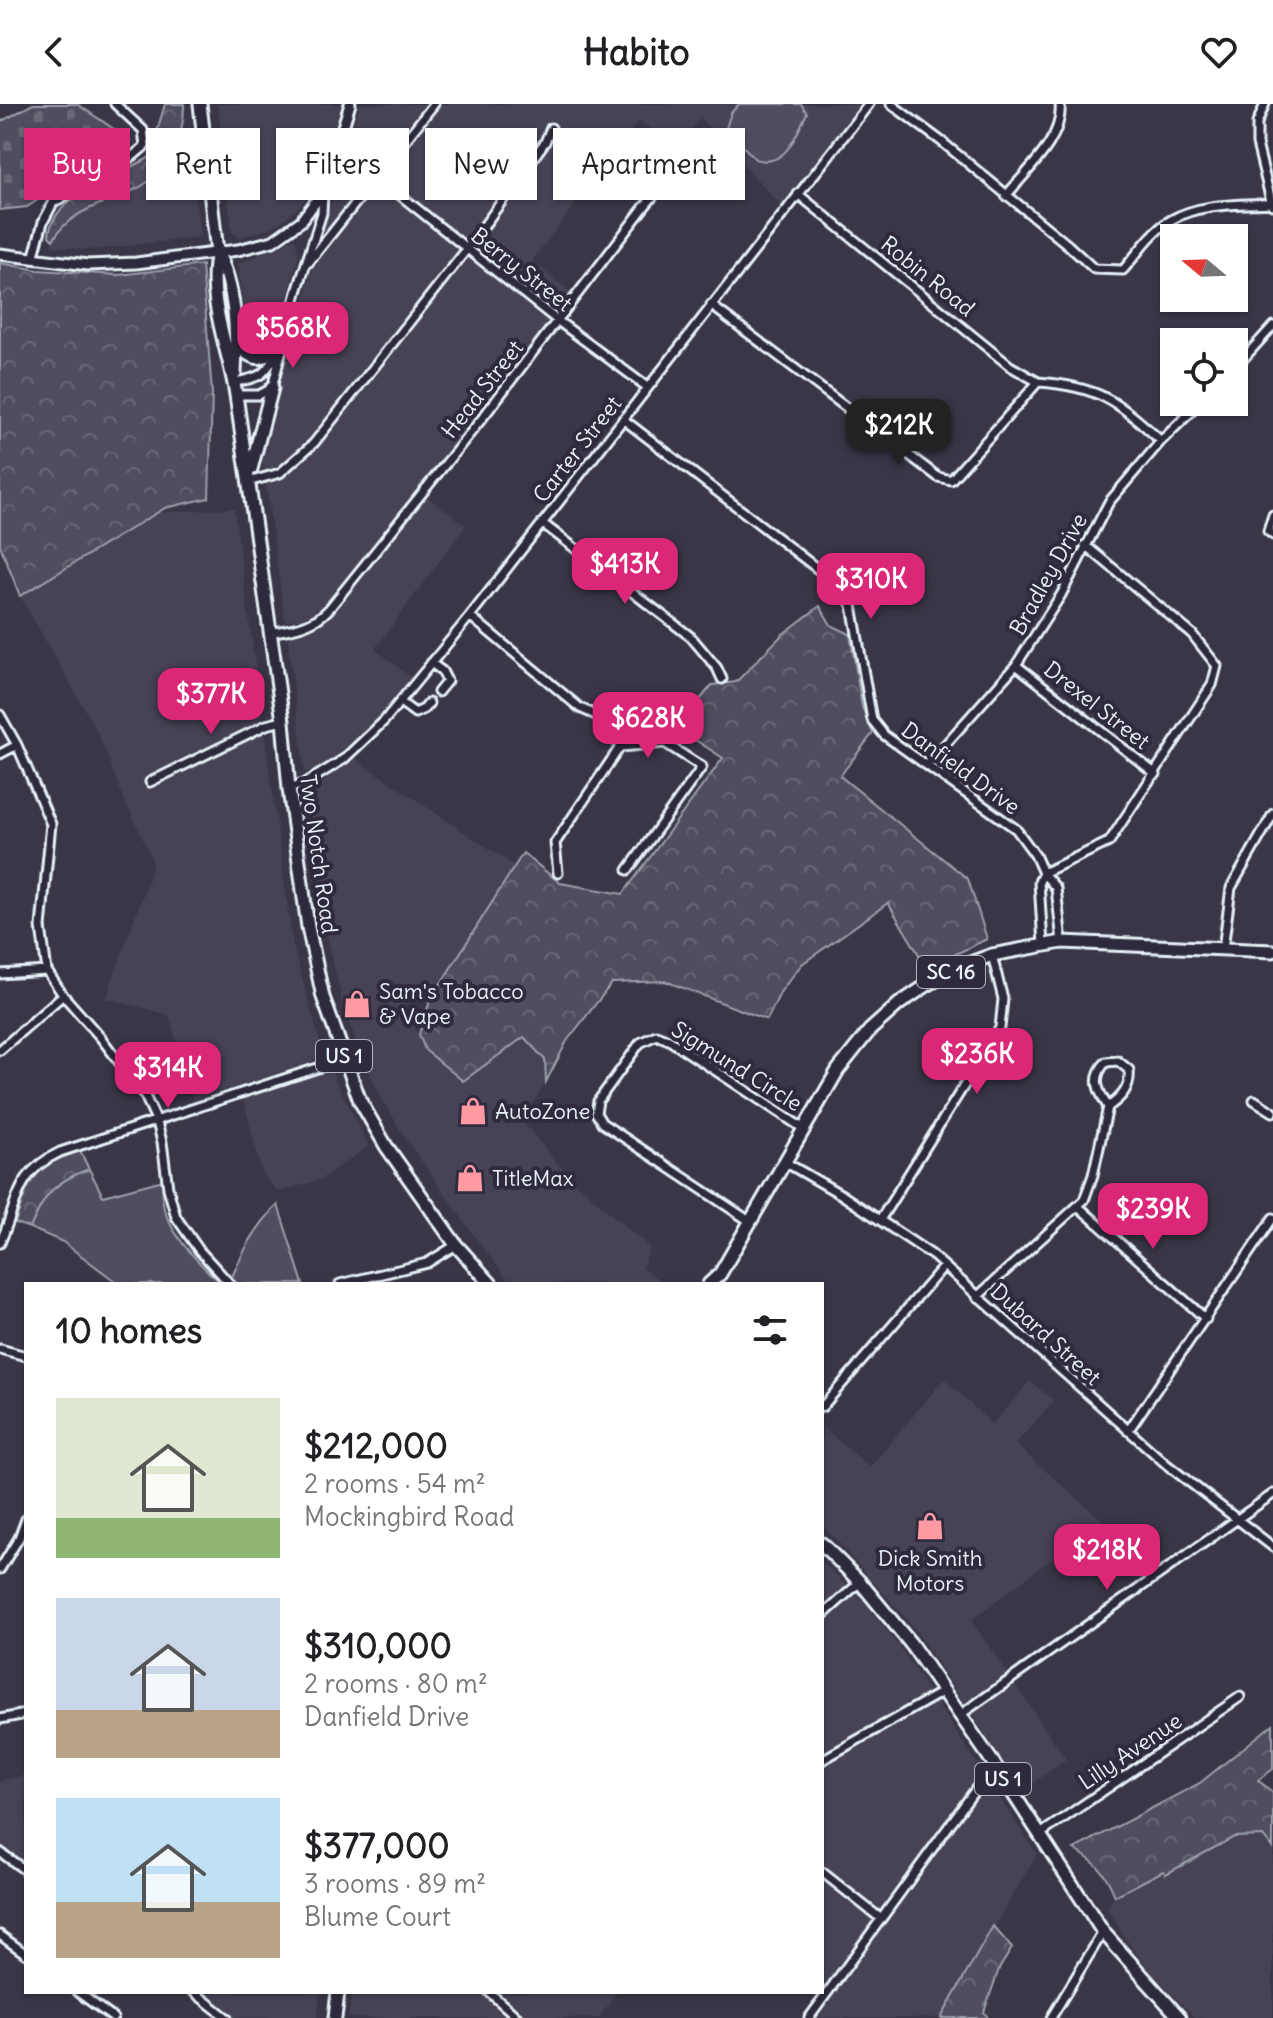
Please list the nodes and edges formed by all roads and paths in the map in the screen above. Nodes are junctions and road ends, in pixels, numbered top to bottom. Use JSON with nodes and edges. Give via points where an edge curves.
{"nodes":[{"id":1,"x":115,"y":104,"type":"edge"},
{"id":2,"x":200,"y":104,"type":"edge"},
{"id":3,"x":350,"y":104,"type":"edge"},
{"id":4,"x":434,"y":104,"type":"edge"},
{"id":5,"x":869,"y":104,"type":"edge"},
{"id":6,"x":891,"y":104,"type":"edge"},
{"id":7,"x":1060,"y":104,"type":"edge"},
{"id":8,"x":1265,"y":104,"type":"edge"},
{"id":9,"x":343,"y":128,"type":"edge"},
{"id":10,"x":551,"y":128,"type":"dead end"},
{"id":11,"x":409,"y":135,"type":"edge"},
{"id":12,"x":798,"y":194,"type":"junction"},
{"id":13,"x":1006,"y":196,"type":"junction"},
{"id":14,"x":317,"y":200,"type":"edge"},
{"id":15,"x":323,"y":200,"type":"edge"},
{"id":16,"x":357,"y":200,"type":"edge"},
{"id":17,"x":406,"y":200,"type":"edge"},
{"id":18,"x":650,"y":200,"type":"edge"},
{"id":19,"x":1272,"y":205,"type":"edge"},
{"id":20,"x":467,"y":249,"type":"junction"},
{"id":21,"x":217,"y":252,"type":"junction"},
{"id":22,"x":0,"y":254,"type":"edge"},
{"id":23,"x":33,"y":259,"type":"junction"},
{"id":24,"x":305,"y":267,"type":"junction"},
{"id":25,"x":711,"y":305,"type":"junction"},
{"id":26,"x":558,"y":321,"type":"junction"},
{"id":27,"x":1273,"y":326,"type":"edge"},
{"id":28,"x":237,"y":344,"type":"junction"},
{"id":29,"x":282,"y":344,"type":"junction"},
{"id":30,"x":1248,"y":354,"type":"edge"},
{"id":31,"x":234,"y":382,"type":"junction"},
{"id":32,"x":1038,"y":382,"type":"junction"},
{"id":33,"x":647,"y":387,"type":"junction"},
{"id":34,"x":272,"y":388,"type":"junction"},
{"id":35,"x":236,"y":395,"type":"junction"},
{"id":36,"x":1187,"y":416,"type":"edge"},
{"id":37,"x":623,"y":419,"type":"junction"},
{"id":38,"x":1161,"y":441,"type":"junction"},
{"id":39,"x":248,"y":482,"type":"junction"},
{"id":40,"x":1273,"y":515,"type":"edge"},
{"id":41,"x":542,"y":523,"type":"junction"},
{"id":42,"x":1273,"y":535,"type":"edge"},
{"id":43,"x":1085,"y":545,"type":"junction"},
{"id":44,"x":470,"y":616,"type":"junction"},
{"id":45,"x":269,"y":633,"type":"junction"},
{"id":46,"x":431,"y":663,"type":"junction"},
{"id":47,"x":1016,"y":665,"type":"junction"},
{"id":48,"x":722,"y":679,"type":"dead end"},
{"id":49,"x":438,"y":692,"type":"dead end"},
{"id":50,"x":400,"y":702,"type":"junction"},
{"id":51,"x":429,"y":703,"type":"dead end"},
{"id":52,"x":0,"y":715,"type":"edge"},
{"id":53,"x":283,"y":721,"type":"junction"},
{"id":54,"x":17,"y":745,"type":"junction"},
{"id":55,"x":620,"y":747,"type":"junction"},
{"id":56,"x":0,"y":754,"type":"edge"},
{"id":57,"x":927,"y":765,"type":"junction"},
{"id":58,"x":1156,"y":774,"type":"junction"},
{"id":59,"x":150,"y":782,"type":"dead end"},
{"id":60,"x":289,"y":789,"type":"junction"},
{"id":61,"x":1273,"y":814,"type":"edge"},
{"id":62,"x":628,"y":870,"type":"dead end"},
{"id":63,"x":558,"y":873,"type":"dead end"},
{"id":64,"x":1043,"y":873,"type":"junction"},
{"id":65,"x":1062,"y":942,"type":"junction"},
{"id":66,"x":1043,"y":945,"type":"junction"},
{"id":67,"x":1223,"y":949,"type":"junction"},
{"id":68,"x":1273,"y":951,"type":"edge"},
{"id":69,"x":992,"y":955,"type":"junction"},
{"id":70,"x":47,"y":971,"type":"junction"},
{"id":71,"x":0,"y":974,"type":"edge"},
{"id":72,"x":63,"y":995,"type":"junction"},
{"id":73,"x":0,"y":1050,"type":"edge"},
{"id":74,"x":345,"y":1059,"type":"junction"},
{"id":75,"x":1254,"y":1100,"type":"dead end"},
{"id":76,"x":1108,"y":1107,"type":"junction"},
{"id":77,"x":1273,"y":1112,"type":"edge"},
{"id":78,"x":157,"y":1122,"type":"junction"},
{"id":79,"x":804,"y":1129,"type":"junction"},
{"id":80,"x":785,"y":1162,"type":"junction"},
{"id":81,"x":1079,"y":1207,"type":"junction"},
{"id":82,"x":1273,"y":1218,"type":"edge"},
{"id":83,"x":880,"y":1220,"type":"junction"},
{"id":84,"x":751,"y":1222,"type":"junction"},
{"id":85,"x":0,"y":1243,"type":"edge"},
{"id":86,"x":456,"y":1245,"type":"junction"},
{"id":87,"x":944,"y":1266,"type":"junction"},
{"id":88,"x":720,"y":1279,"type":"edge"},
{"id":89,"x":228,"y":1282,"type":"edge"},
{"id":90,"x":348,"y":1282,"type":"edge"},
{"id":91,"x":489,"y":1282,"type":"edge"},
{"id":92,"x":977,"y":1297,"type":"junction"},
{"id":93,"x":1206,"y":1319,"type":"junction"},
{"id":94,"x":0,"y":1349,"type":"edge"},
{"id":95,"x":24,"y":1355,"type":"edge"},
{"id":96,"x":824,"y":1405,"type":"edge"},
{"id":97,"x":1128,"y":1431,"type":"junction"},
{"id":98,"x":1273,"y":1494,"type":"edge"},
{"id":99,"x":1237,"y":1520,"type":"junction"},
{"id":100,"x":24,"y":1524,"type":"edge"},
{"id":101,"x":824,"y":1546,"type":"edge"},
{"id":102,"x":1273,"y":1547,"type":"edge"},
{"id":103,"x":0,"y":1569,"type":"edge"},
{"id":104,"x":860,"y":1582,"type":"junction"},
{"id":105,"x":824,"y":1614,"type":"edge"},
{"id":106,"x":944,"y":1691,"type":"junction"},
{"id":107,"x":1240,"y":1697,"type":"dead end"},
{"id":108,"x":24,"y":1714,"type":"edge"},
{"id":109,"x":960,"y":1715,"type":"junction"},
{"id":110,"x":0,"y":1719,"type":"edge"},
{"id":111,"x":824,"y":1759,"type":"edge"},
{"id":112,"x":994,"y":1764,"type":"junction"},
{"id":113,"x":1039,"y":1835,"type":"junction"},
{"id":114,"x":0,"y":1852,"type":"edge"},
{"id":115,"x":24,"y":1870,"type":"edge"},
{"id":116,"x":824,"y":1874,"type":"edge"},
{"id":117,"x":880,"y":1918,"type":"junction"},
{"id":118,"x":1103,"y":1932,"type":"junction"},
{"id":119,"x":0,"y":1935,"type":"edge"},
{"id":120,"x":24,"y":1953,"type":"edge"},
{"id":121,"x":826,"y":1989,"type":"edge"},
{"id":122,"x":81,"y":1994,"type":"edge"},
{"id":123,"x":197,"y":1994,"type":"edge"},
{"id":124,"x":338,"y":1994,"type":"edge"},
{"id":125,"x":491,"y":1994,"type":"edge"},
{"id":126,"x":823,"y":1994,"type":"edge"},
{"id":127,"x":113,"y":2018,"type":"edge"},
{"id":128,"x":227,"y":2018,"type":"edge"},
{"id":129,"x":335,"y":2018,"type":"edge"},
{"id":130,"x":518,"y":2018,"type":"edge"},
{"id":131,"x":809,"y":2018,"type":"edge"},
{"id":132,"x":1051,"y":2018,"type":"edge"},
{"id":133,"x":1180,"y":2018,"type":"edge"}],
"edges":[{"from":1,"to":23,"type":"street","via":[[143,130],[145,146],[53,203]]},
{"from":2,"to":21,"type":"main road","name":"Two Notch Road","number":"US 1"},
{"from":3,"to":9,"type":"street"},
{"from":4,"to":11,"type":"street"},
{"from":5,"to":12,"type":"street","name":"Carter Street"},
{"from":6,"to":13,"type":"street"},
{"from":7,"to":13,"type":"street","via":[[1062,119],[1054,136]]},
{"from":8,"to":19,"type":"street","via":[[1257,123],[1257,144]]},
{"from":10,"to":20,"type":"street"},
{"from":12,"to":25,"type":"street","name":"Carter Street"},
{"from":12,"to":32,"type":"street","name":"Robin Road","via":[[1010,366]]},
{"from":13,"to":19,"type":"street","via":[[1094,269],[1123,270],[1170,220],[1210,207]]},
{"from":14,"to":21,"type":"street","via":[[301,221],[273,241]]},
{"from":15,"to":24,"type":"street"},
{"from":16,"to":24,"type":"street"},
{"from":17,"to":20,"type":"street","name":"Berry Street"},
{"from":18,"to":26,"type":"street","name":"Head Street"},
{"from":20,"to":26,"type":"street","name":"Berry Street"},
{"from":20,"to":39,"type":"street","via":[[306,452],[280,473]]},
{"from":21,"to":23,"type":"street","via":[[88,265]]},
{"from":21,"to":28,"type":"main road","name":"Two Notch Road","number":"US 1","via":[[227,269]]},
{"from":21,"to":31,"type":"main road","name":"Two Notch Road","number":"US 1","via":[[213,271]]},
{"from":22,"to":23,"type":"street"},
{"from":24,"to":29,"type":"street"},
{"from":25,"to":32,"type":"street","via":[[938,477],[951,480]]},
{"from":25,"to":33,"type":"street","name":"Carter Street"},
{"from":26,"to":33,"type":"street","name":"Berry Street"},
{"from":26,"to":45,"type":"street","name":"Head Street","via":[[320,618]]},
{"from":27,"to":30,"type":"street"},
{"from":28,"to":29,"type":"main road","via":[[259,358]]},
{"from":28,"to":31,"type":"main road","name":"Two Notch Road","number":"US 1"},
{"from":29,"to":31,"type":"street","via":[[264,374]]},
{"from":29,"to":34,"type":"street"},
{"from":31,"to":35,"type":"main road","name":"Two Notch Road","number":"US 1"},
{"from":32,"to":38,"type":"street","via":[[1098,392],[1132,413]]},
{"from":33,"to":37,"type":"street","name":"Carter Street"},
{"from":34,"to":35,"type":"street","via":[[259,395]]},
{"from":34,"to":39,"type":"main road"},
{"from":35,"to":39,"type":"main road","name":"Two Notch Road","number":"US 1"},
{"from":36,"to":38,"type":"street","name":"Bradley Drive"},
{"from":37,"to":41,"type":"street","name":"Carter Street"},
{"from":37,"to":57,"type":"street","name":"Danfield Drive","via":[[841,587],[852,605],[872,720],[884,735]]},
{"from":38,"to":43,"type":"street","name":"Bradley Drive","via":[[1109,502]]},
{"from":39,"to":45,"type":"main road","name":"Two Notch Road","number":"US 1"},
{"from":40,"to":42,"type":"street","via":[[1268,531]]},
{"from":41,"to":44,"type":"street","name":"Carter Street"},
{"from":41,"to":48,"type":"street","via":[[691,637]]},
{"from":43,"to":47,"type":"street","name":"Bradley Drive","via":[[1061,595]]},
{"from":43,"to":58,"type":"street","via":[[1192,634],[1217,666],[1212,685]]},
{"from":44,"to":46,"type":"street","name":"Carter Street"},
{"from":44,"to":55,"type":"street","via":[[580,708],[607,720]]},
{"from":45,"to":53,"type":"main road","name":"Two Notch Road","number":"US 1"},
{"from":46,"to":49,"type":"street","via":[[447,681]]},
{"from":46,"to":50,"type":"street","name":"Carter Street"},
{"from":47,"to":57,"type":"street","name":"Bradley Drive"},
{"from":47,"to":58,"type":"street","name":"Drexel Street"},
{"from":50,"to":51,"type":"street","via":[[415,713]]},
{"from":50,"to":60,"type":"street","name":"Carter Street","via":[[344,759]]},
{"from":52,"to":54,"type":"street"},
{"from":53,"to":59,"type":"street"},
{"from":53,"to":60,"type":"main road","name":"Two Notch Road","number":"US 1"},
{"from":54,"to":56,"type":"street"},
{"from":54,"to":70,"type":"street","via":[[51,824],[41,927]]},
{"from":55,"to":62,"type":"street","via":[[665,743],[702,767]]},
{"from":55,"to":63,"type":"street","via":[[555,843]]},
{"from":57,"to":64,"type":"street","name":"Danfield Drive","via":[[1016,829]]},
{"from":58,"to":64,"type":"street","via":[[1109,842]]},
{"from":60,"to":74,"type":"main road","name":"Two Notch Road","number":"US 1","via":[[316,969]]},
{"from":61,"to":67,"type":"street","via":[[1231,888]]},
{"from":64,"to":65,"type":"street","name":"Danfield Drive","via":[[1056,888]]},
{"from":64,"to":66,"type":"street"},
{"from":65,"to":66,"type":"main road","number":"SC 16"},
{"from":65,"to":67,"type":"main road","number":"SC 16"},
{"from":66,"to":69,"type":"main road","number":"SC 16"},
{"from":67,"to":68,"type":"main road","number":"SC 16"},
{"from":69,"to":79,"type":"main road","number":"SC 16","via":[[957,968],[884,1016],[838,1070]]},
{"from":69,"to":83,"type":"street","via":[[1003,999],[1000,1028]]},
{"from":70,"to":71,"type":"street"},
{"from":70,"to":72,"type":"street"},
{"from":72,"to":73,"type":"street"},
{"from":72,"to":78,"type":"street","via":[[138,1086]]},
{"from":74,"to":78,"type":"street"},
{"from":74,"to":86,"type":"main road","name":"Two Notch Road","number":"US 1","via":[[363,1107],[386,1146]]},
{"from":75,"to":77,"type":"street"},
{"from":76,"to":76,"type":"street","via":[[1097,1088],[1097,1076],[1106,1062],[1118,1061],[1129,1070],[1129,1082]]},
{"from":76,"to":81,"type":"street","via":[[1090,1186]]},
{"from":78,"to":85,"type":"street","via":[[38,1164],[23,1185]]},
{"from":78,"to":89,"type":"street","via":[[176,1217]]},
{"from":79,"to":80,"type":"main road","number":"SC 16"},
{"from":79,"to":84,"type":"street","name":"Sigmund Circle","via":[[656,1035],[640,1043],[598,1101],[596,1113],[602,1123]]},
{"from":80,"to":83,"type":"street","name":"Dubard Street"},
{"from":80,"to":84,"type":"main road","number":"SC 16"},
{"from":81,"to":92,"type":"street"},
{"from":81,"to":93,"type":"street"},
{"from":82,"to":93,"type":"street"},
{"from":83,"to":87,"type":"street","name":"Dubard Street"},
{"from":84,"to":88,"type":"main road","number":"SC 16"},
{"from":86,"to":90,"type":"street","via":[[427,1263]]},
{"from":86,"to":91,"type":"main road","name":"Two Notch Road","number":"US 1"},
{"from":87,"to":92,"type":"street","name":"Dubard Street"},
{"from":87,"to":96,"type":"street"},
{"from":92,"to":97,"type":"street","name":"Dubard Street"},
{"from":93,"to":97,"type":"street"},
{"from":94,"to":95,"type":"street"},
{"from":97,"to":99,"type":"street","name":"Dubard Street"},
{"from":98,"to":99,"type":"street"},
{"from":99,"to":102,"type":"street","name":"Dubard Street"},
{"from":99,"to":109,"type":"street"},
{"from":100,"to":103,"type":"street"},
{"from":101,"to":104,"type":"main road","number":"US 1"},
{"from":104,"to":105,"type":"street"},
{"from":104,"to":106,"type":"main road","number":"US 1"},
{"from":106,"to":109,"type":"main road","number":"US 1"},
{"from":106,"to":111,"type":"street"},
{"from":107,"to":113,"type":"street","name":"Lilly Avenue"},
{"from":108,"to":110,"type":"street"},
{"from":109,"to":112,"type":"main road","number":"US 1"},
{"from":112,"to":113,"type":"main road","number":"US 1"},
{"from":112,"to":117,"type":"street"},
{"from":113,"to":118,"type":"main road","number":"US 1"},
{"from":114,"to":115,"type":"street"},
{"from":116,"to":117,"type":"street"},
{"from":117,"to":121,"type":"street"},
{"from":118,"to":132,"type":"street"},
{"from":118,"to":133,"type":"main road","number":"US 1"},
{"from":119,"to":120,"type":"street"},
{"from":122,"to":127,"type":"street"},
{"from":123,"to":128,"type":"street"},
{"from":124,"to":129,"type":"main road"},
{"from":125,"to":130,"type":"street"},
{"from":126,"to":131,"type":"street"}]}
